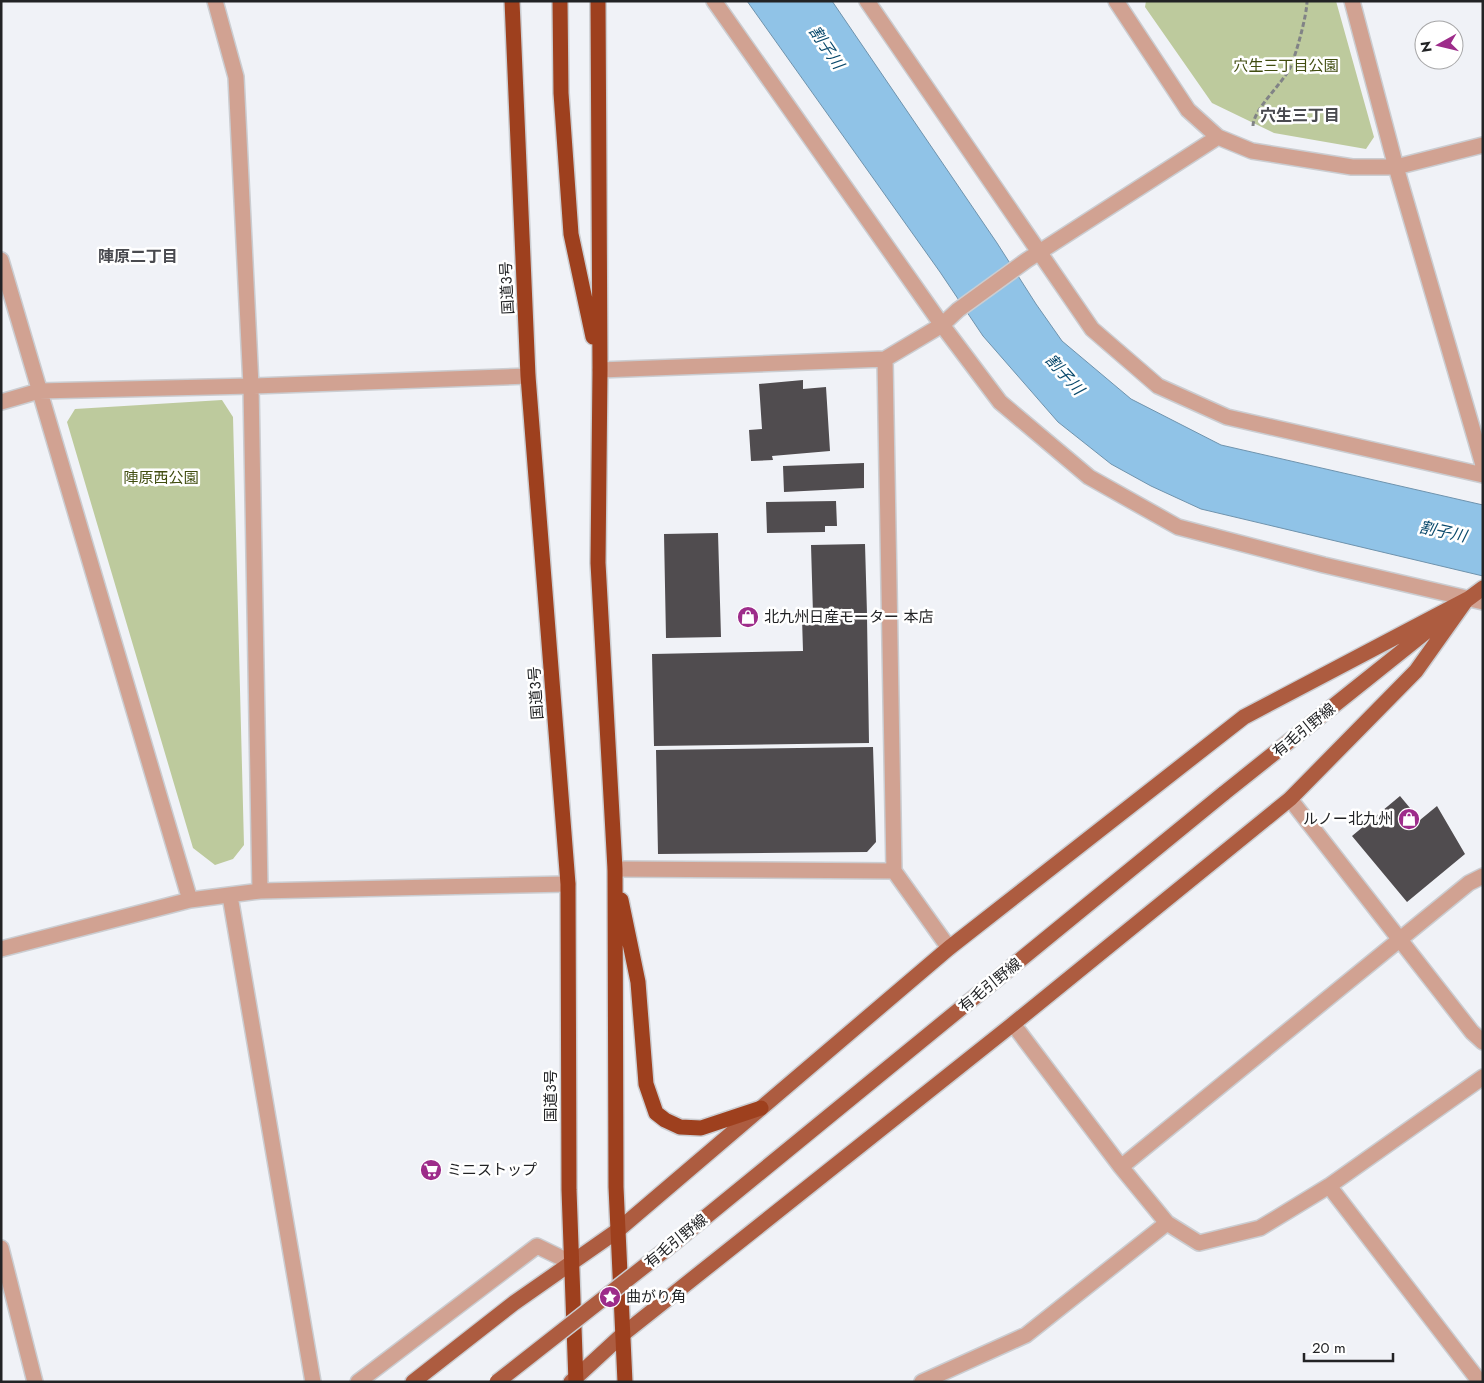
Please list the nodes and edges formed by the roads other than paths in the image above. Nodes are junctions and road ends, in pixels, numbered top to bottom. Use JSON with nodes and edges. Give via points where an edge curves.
{"nodes":[{"id":1,"x":215,"y":1,"type":"edge"},
{"id":2,"x":512,"y":1,"type":"edge"},
{"id":3,"x":560,"y":1,"type":"edge"},
{"id":4,"x":598,"y":1,"type":"edge"},
{"id":5,"x":714,"y":1,"type":"edge"},
{"id":6,"x":867,"y":1,"type":"edge"},
{"id":7,"x":1116,"y":1,"type":"edge"},
{"id":8,"x":1352,"y":1,"type":"edge"},
{"id":9,"x":1218,"y":137,"type":"junction"},
{"id":10,"x":1483,"y":144,"type":"edge"},
{"id":11,"x":1396,"y":167,"type":"junction"},
{"id":12,"x":1040,"y":252,"type":"junction"},
{"id":13,"x":1,"y":260,"type":"edge"},
{"id":14,"x":942,"y":325,"type":"junction"},
{"id":15,"x":885,"y":359,"type":"junction"},
{"id":16,"x":600,"y":370,"type":"junction"},
{"id":17,"x":528,"y":376,"type":"junction"},
{"id":18,"x":251,"y":386,"type":"junction"},
{"id":19,"x":39,"y":391,"type":"junction"},
{"id":20,"x":1,"y":402,"type":"edge"},
{"id":21,"x":1483,"y":465,"type":"edge"},
{"id":22,"x":1483,"y":475,"type":"edge"},
{"id":23,"x":1483,"y":588,"type":"edge"},
{"id":24,"x":1475,"y":600,"type":"edge"},
{"id":25,"x":1290,"y":799,"type":"junction"},
{"id":26,"x":615,"y":869,"type":"junction"},
{"id":27,"x":894,"y":871,"type":"junction"},
{"id":28,"x":1483,"y":876,"type":"edge"},
{"id":29,"x":568,"y":884,"type":"junction"},
{"id":30,"x":260,"y":891,"type":"junction"},
{"id":31,"x":230,"y":896,"type":"junction"},
{"id":32,"x":190,"y":900,"type":"junction"},
{"id":33,"x":1400,"y":939,"type":"junction"},
{"id":34,"x":1,"y":948,"type":"edge"},
{"id":35,"x":949,"y":948,"type":"junction"},
{"id":36,"x":1013,"y":1024,"type":"junction"},
{"id":37,"x":1483,"y":1042,"type":"edge"},
{"id":38,"x":1483,"y":1077,"type":"edge"},
{"id":39,"x":761,"y":1108,"type":"junction"},
{"id":40,"x":1121,"y":1167,"type":"junction"},
{"id":41,"x":1329,"y":1186,"type":"junction"},
{"id":42,"x":1167,"y":1223,"type":"junction"},
{"id":43,"x":617,"y":1231,"type":"junction"},
{"id":44,"x":1,"y":1248,"type":"edge"},
{"id":45,"x":572,"y":1263,"type":"junction"},
{"id":46,"x":622,"y":1335,"type":"junction"},
{"id":47,"x":574,"y":1381,"type":"edge"},
{"id":48,"x":35,"y":1382,"type":"edge"},
{"id":49,"x":313,"y":1382,"type":"edge"},
{"id":50,"x":358,"y":1382,"type":"edge"},
{"id":51,"x":413,"y":1382,"type":"edge"},
{"id":52,"x":497,"y":1382,"type":"edge"},
{"id":53,"x":625,"y":1382,"type":"edge"},
{"id":54,"x":922,"y":1382,"type":"edge"},
{"id":55,"x":1480,"y":1382,"type":"edge"}],
"edges":[{"from":1,"to":18,"type":"street","via":[[236,77]]},
{"from":2,"to":17,"type":"highway","name":"国道3号"},
{"from":3,"to":16,"type":"highway","via":[[561,93],[571,234]]},
{"from":4,"to":16,"type":"highway"},
{"from":5,"to":14,"type":"street"},
{"from":6,"to":12,"type":"street"},
{"from":7,"to":9,"type":"street","via":[[1188,110]]},
{"from":8,"to":11,"type":"street"},
{"from":9,"to":11,"type":"street","via":[[1252,151],[1352,167]]},
{"from":9,"to":12,"type":"street"},
{"from":10,"to":11,"type":"street"},
{"from":11,"to":21,"type":"street"},
{"from":12,"to":14,"type":"street"},
{"from":12,"to":22,"type":"street","via":[[1092,329],[1158,386],[1227,417]]},
{"from":13,"to":19,"type":"street"},
{"from":14,"to":15,"type":"street"},
{"from":14,"to":24,"type":"street","via":[[1000,402],[1089,477],[1178,527]]},
{"from":15,"to":16,"type":"street"},
{"from":15,"to":27,"type":"street"},
{"from":16,"to":26,"type":"highway","via":[[598,563]]},
{"from":17,"to":18,"type":"street"},
{"from":17,"to":29,"type":"highway","name":"国道3号"},
{"from":18,"to":19,"type":"street"},
{"from":18,"to":30,"type":"street"},
{"from":19,"to":20,"type":"street"},
{"from":19,"to":32,"type":"street"},
{"from":23,"to":24,"type":"main road","name":"有毛引野線"},
{"from":24,"to":25,"type":"main road","via":[[1416,671]]},
{"from":24,"to":35,"type":"main road","via":[[1244,717]]},
{"from":24,"to":52,"type":"main road","name":"有毛引野線","bridge":true,"via":[[1223,794],[669,1247]]},
{"from":25,"to":33,"type":"street"},
{"from":25,"to":36,"type":"main road"},
{"from":26,"to":27,"type":"street"},
{"from":26,"to":39,"type":"highway","via":[[638,982],[646,1084],[656,1114],[680,1127],[701,1128]]},
{"from":26,"to":43,"type":"highway"},
{"from":27,"to":35,"type":"street"},
{"from":28,"to":33,"type":"street","via":[[1469,883]]},
{"from":29,"to":30,"type":"street"},
{"from":29,"to":45,"type":"highway","name":"国道3号"},
{"from":30,"to":31,"type":"street"},
{"from":31,"to":32,"type":"street"},
{"from":31,"to":49,"type":"street"},
{"from":32,"to":34,"type":"street"},
{"from":33,"to":37,"type":"street"},
{"from":33,"to":40,"type":"street"},
{"from":35,"to":39,"type":"main road"},
{"from":36,"to":40,"type":"street"},
{"from":36,"to":46,"type":"main road"},
{"from":38,"to":41,"type":"street"},
{"from":39,"to":43,"type":"main road"},
{"from":40,"to":42,"type":"street"},
{"from":41,"to":42,"type":"street","via":[[1260,1228],[1199,1243]]},
{"from":41,"to":55,"type":"street"},
{"from":42,"to":54,"type":"street","via":[[1026,1335]]},
{"from":43,"to":45,"type":"main road"},
{"from":43,"to":46,"type":"highway"},
{"from":44,"to":48,"type":"street"},
{"from":45,"to":47,"type":"highway","name":"国道3号"},
{"from":45,"to":50,"type":"street","via":[[537,1246]]},
{"from":45,"to":51,"type":"main road","via":[[514,1303]]},
{"from":46,"to":47,"type":"main road"},
{"from":46,"to":53,"type":"highway"}]}
